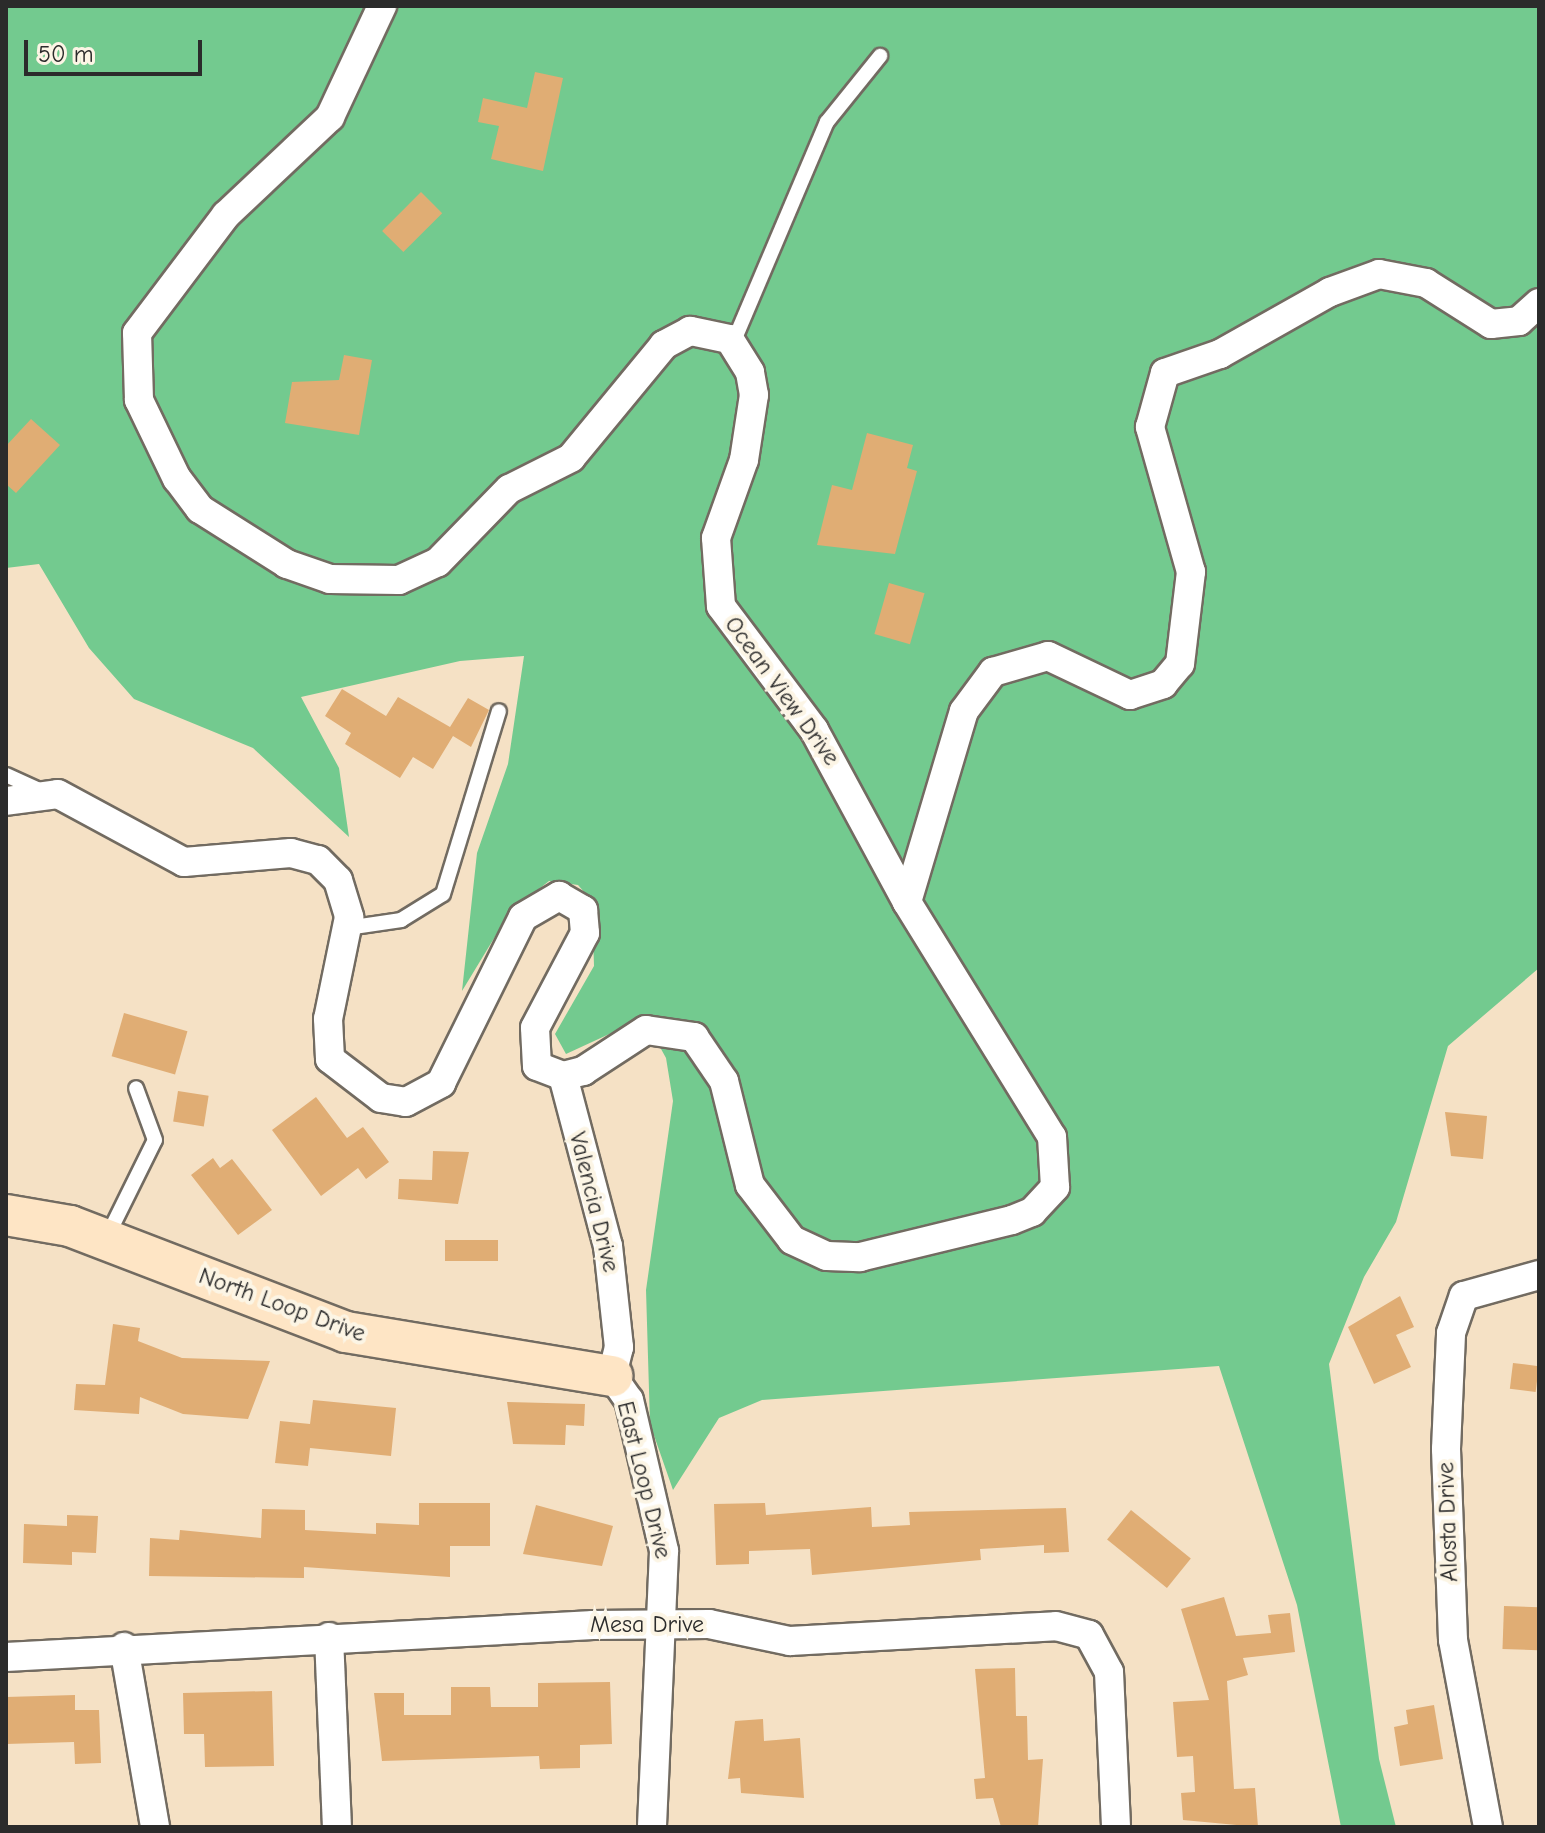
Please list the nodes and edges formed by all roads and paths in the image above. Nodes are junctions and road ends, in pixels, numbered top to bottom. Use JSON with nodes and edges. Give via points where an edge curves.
{"nodes":[{"id":1,"x":382,"y":6,"type":"edge"},
{"id":2,"x":880,"y":56,"type":"dead end"},
{"id":3,"x":1539,"y":303,"type":"edge"},
{"id":4,"x":733,"y":343,"type":"junction"},
{"id":5,"x":499,"y":711,"type":"dead end"},
{"id":6,"x":6,"y":775,"type":"edge"},
{"id":7,"x":46,"y":793,"type":"junction"},
{"id":8,"x":6,"y":801,"type":"edge"},
{"id":9,"x":907,"y":902,"type":"junction"},
{"id":10,"x":347,"y":928,"type":"junction"},
{"id":11,"x":563,"y":1076,"type":"junction"},
{"id":12,"x":136,"y":1088,"type":"dead end"},
{"id":13,"x":6,"y":1215,"type":"edge"},
{"id":14,"x":106,"y":1239,"type":"junction"},
{"id":15,"x":1539,"y":1275,"type":"edge"},
{"id":16,"x":612,"y":1376,"type":"junction"},
{"id":17,"x":665,"y":1625,"type":"junction"},
{"id":18,"x":329,"y":1637,"type":"junction"},
{"id":19,"x":124,"y":1647,"type":"junction"},
{"id":20,"x":6,"y":1657,"type":"edge"},
{"id":21,"x":155,"y":1827,"type":"edge"},
{"id":22,"x":337,"y":1827,"type":"edge"},
{"id":23,"x":652,"y":1827,"type":"edge"},
{"id":24,"x":1116,"y":1827,"type":"edge"},
{"id":25,"x":1488,"y":1827,"type":"edge"}],
"edges":[{"from":1,"to":4,"type":"street","via":[[330,117],[226,215],[137,333],[139,400],[177,479],[200,509],[315,574],[399,580],[438,562],[509,489],[571,458],[674,338],[708,331]]},
{"from":2,"to":4,"type":"lane","via":[[827,122]]},
{"from":3,"to":9,"type":"street","via":[[1519,321],[1491,324],[1426,283],[1379,274],[1330,292],[1220,354],[1165,373],[1150,427],[1191,572],[1180,664],[1163,684],[1130,695],[1048,656],[993,672],[964,711]]},
{"from":4,"to":9,"type":"street","name":"Ocean View Drive","via":[[754,395],[744,460],[716,538],[721,606],[814,730]]},
{"from":5,"to":10,"type":"lane","via":[[443,894],[401,920]]},
{"from":6,"to":7,"type":"lane"},
{"from":7,"to":8,"type":"street"},
{"from":7,"to":10,"type":"street","via":[[184,862],[291,853],[318,860],[338,880]]},
{"from":9,"to":11,"type":"street","name":"Ocean View Drive","via":[[1052,1137],[1055,1187],[1032,1212],[860,1257],[827,1256],[792,1240],[759,1203],[739,1155],[724,1081],[694,1037],[646,1030]]},
{"from":10,"to":11,"type":"street","via":[[328,1019],[330,1059],[381,1098],[406,1102],[441,1083],[523,917],[550,896],[577,903],[585,918],[582,942],[531,1043],[537,1066]]},
{"from":11,"to":16,"type":"street","name":"Valencia Drive","via":[[608,1246],[619,1347]]},
{"from":12,"to":14,"type":"lane","via":[[155,1140]]},
{"from":13,"to":14,"type":"street","name":"North Loop Drive"},
{"from":14,"to":16,"type":"street","name":"North Loop Drive","via":[[346,1332]]},
{"from":15,"to":25,"type":"street","name":"Alosta Drive","via":[[1464,1296],[1451,1333],[1446,1491],[1453,1640]]},
{"from":16,"to":17,"type":"street","name":"East Loop Drive","via":[[629,1400],[654,1502]]},
{"from":17,"to":18,"type":"street","name":"Mesa Drive"},
{"from":17,"to":23,"type":"street","name":"East Loop Drive"},
{"from":17,"to":24,"type":"street","name":"Mesa Drive","via":[[709,1624],[790,1641],[1056,1626],[1089,1635],[1109,1672]]},
{"from":18,"to":19,"type":"street","name":"Mesa Drive"},
{"from":18,"to":22,"type":"street"},
{"from":19,"to":20,"type":"street","name":"Mesa Drive"},
{"from":19,"to":21,"type":"street"}]}
